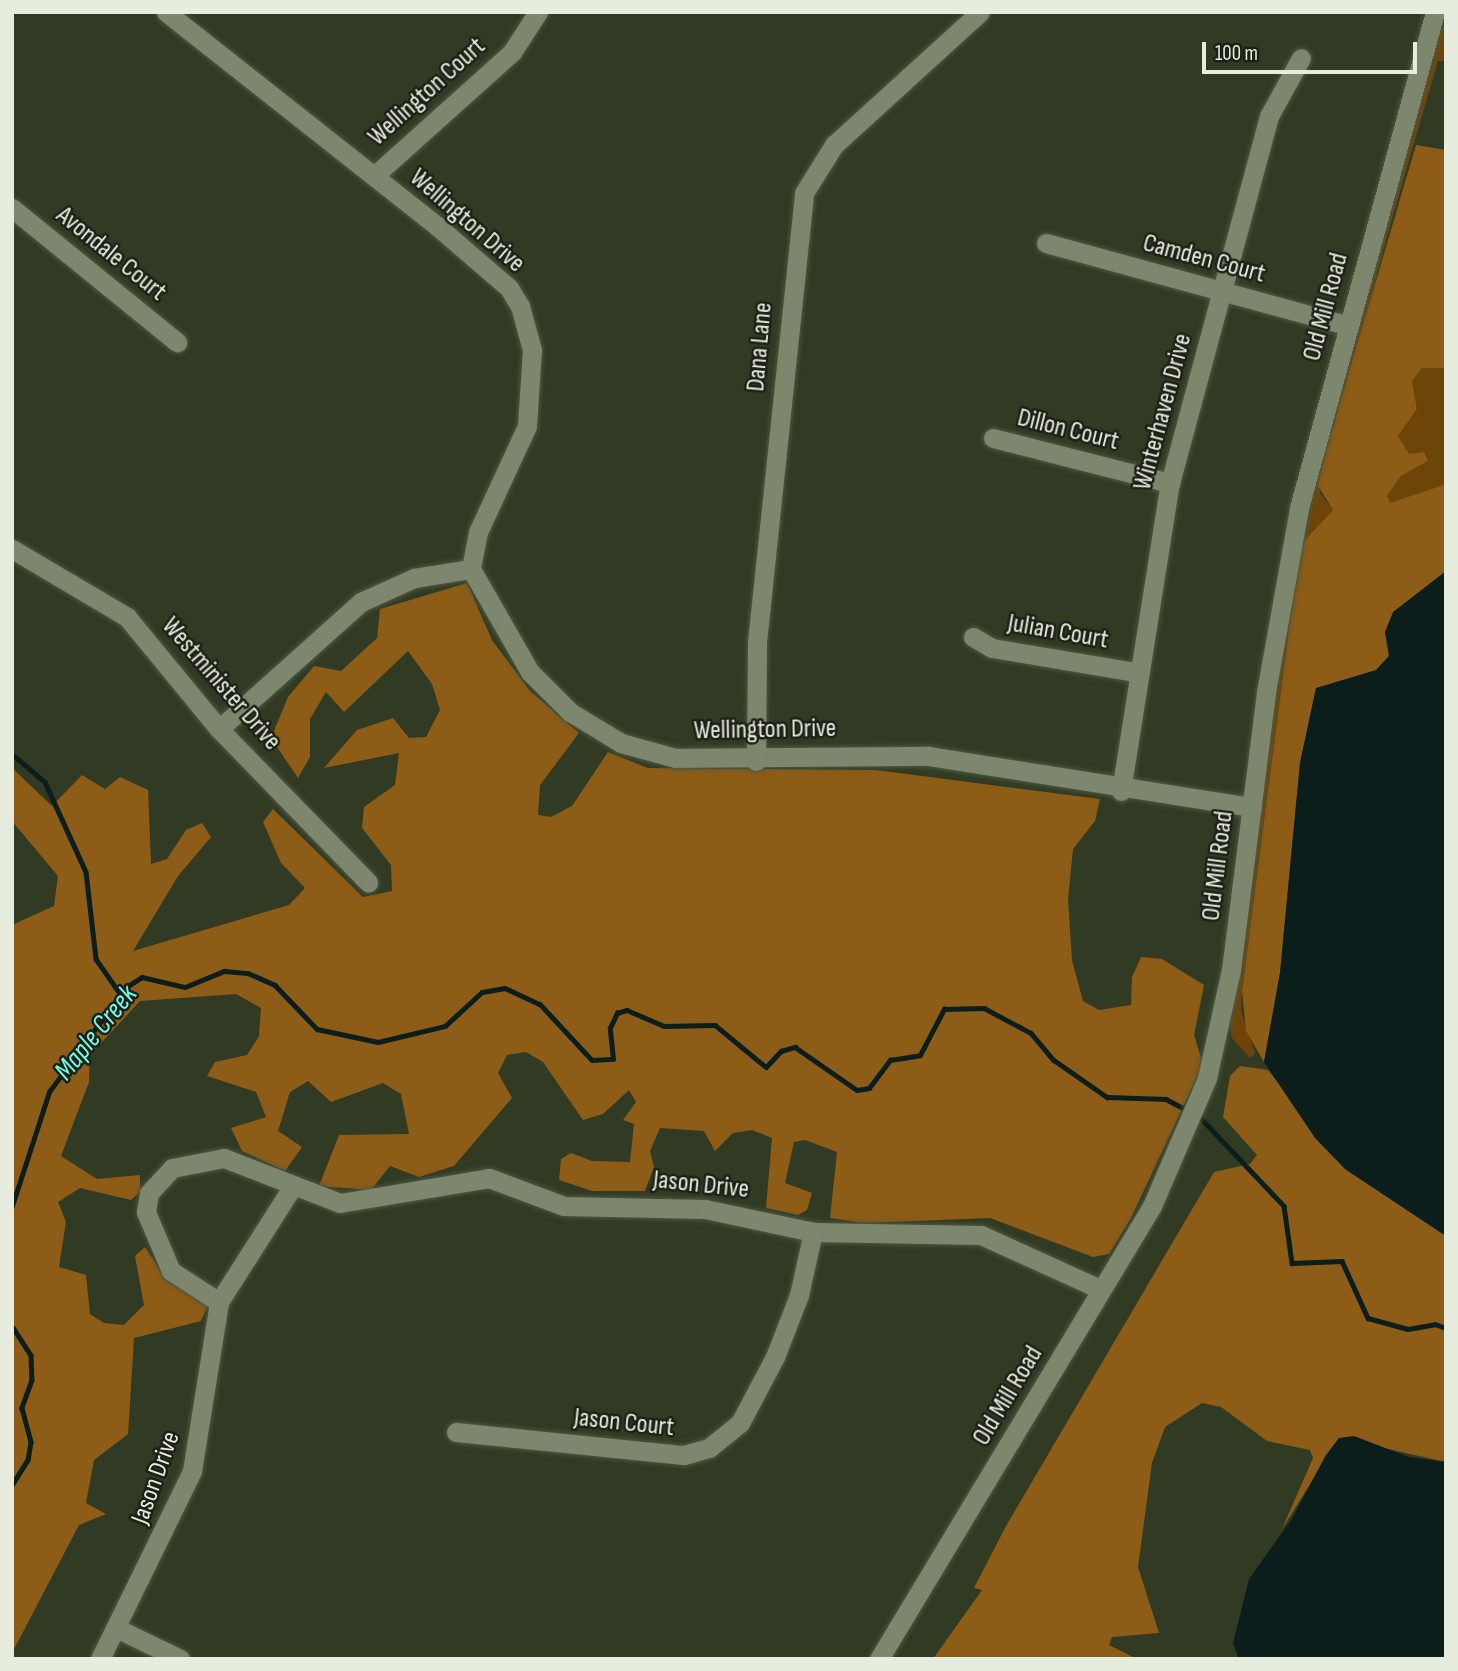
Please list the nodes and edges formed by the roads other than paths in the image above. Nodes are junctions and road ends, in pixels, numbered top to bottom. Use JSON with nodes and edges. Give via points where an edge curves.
{"nodes":[{"id":1,"x":166,"y":12,"type":"edge"},
{"id":2,"x":538,"y":12,"type":"edge"},
{"id":3,"x":980,"y":12,"type":"edge"},
{"id":4,"x":1436,"y":12,"type":"edge"},
{"id":5,"x":1301,"y":58,"type":"dead end"},
{"id":6,"x":374,"y":176,"type":"junction"},
{"id":7,"x":12,"y":208,"type":"edge"},
{"id":8,"x":1046,"y":243,"type":"dead end"},
{"id":9,"x":1222,"y":292,"type":"junction"},
{"id":10,"x":1349,"y":326,"type":"junction"},
{"id":11,"x":177,"y":342,"type":"dead end"},
{"id":12,"x":993,"y":438,"type":"dead end"},
{"id":13,"x":1170,"y":483,"type":"junction"},
{"id":14,"x":12,"y":549,"type":"edge"},
{"id":15,"x":471,"y":569,"type":"junction"},
{"id":16,"x":973,"y":637,"type":"dead end"},
{"id":17,"x":1136,"y":672,"type":"junction"},
{"id":18,"x":219,"y":729,"type":"junction"},
{"id":19,"x":756,"y":761,"type":"junction"},
{"id":20,"x":1121,"y":791,"type":"junction"},
{"id":21,"x":1252,"y":807,"type":"junction"},
{"id":22,"x":368,"y":882,"type":"dead end"},
{"id":23,"x":293,"y":1186,"type":"junction"},
{"id":24,"x":813,"y":1232,"type":"junction"},
{"id":25,"x":1100,"y":1289,"type":"junction"},
{"id":26,"x":219,"y":1302,"type":"junction"},
{"id":27,"x":456,"y":1432,"type":"dead end"},
{"id":28,"x":116,"y":1628,"type":"junction"},
{"id":29,"x":100,"y":1659,"type":"edge"},
{"id":30,"x":180,"y":1659,"type":"edge"},
{"id":31,"x":879,"y":1659,"type":"edge"}],
"edges":[{"from":1,"to":6,"type":"street","name":"Wellington Drive"},
{"from":2,"to":6,"type":"street","name":"Wellington Court","via":[[512,52]]},
{"from":3,"to":19,"type":"street","name":"Dana Lane","via":[[834,145],[810,174],[804,193],[757,642]]},
{"from":4,"to":10,"type":"street","name":"Old Mill Road"},
{"from":5,"to":9,"type":"street","name":"Winterhaven Drive","via":[[1269,116]]},
{"from":6,"to":15,"type":"street","name":"Wellington Drive","via":[[509,288],[528,326],[527,426],[478,532]]},
{"from":7,"to":11,"type":"street","name":"Avondale Court"},
{"from":8,"to":9,"type":"street","name":"Camden Court"},
{"from":9,"to":10,"type":"street","name":"Camden Court"},
{"from":9,"to":13,"type":"street","name":"Winterhaven Drive"},
{"from":10,"to":21,"type":"street","name":"Old Mill Road","via":[[1290,553]]},
{"from":12,"to":13,"type":"street","name":"Dillon Court"},
{"from":13,"to":17,"type":"street","name":"Winterhaven Drive"},
{"from":14,"to":18,"type":"street","name":"Westminister Drive","via":[[127,618]]},
{"from":15,"to":18,"type":"street","via":[[414,578],[361,603]]},
{"from":15,"to":19,"type":"street","name":"Wellington Drive","via":[[530,672],[595,729],[675,758]]},
{"from":16,"to":17,"type":"street","name":"Julian Court","via":[[992,648]]},
{"from":17,"to":20,"type":"street","name":"Winterhaven Drive"},
{"from":18,"to":22,"type":"street","name":"Westminister Drive"},
{"from":19,"to":20,"type":"street","name":"Wellington Drive","via":[[929,757]]},
{"from":20,"to":21,"type":"street","name":"Wellington Drive"},
{"from":21,"to":25,"type":"street","name":"Old Mill Road","via":[[1231,970],[1207,1078],[1179,1148]]},
{"from":23,"to":24,"type":"street","name":"Jason Drive","via":[[340,1203],[489,1178],[564,1206],[705,1209]]},
{"from":23,"to":26,"type":"street","name":"Jason Drive"},
{"from":23,"to":26,"type":"street","name":"Jason Drive","via":[[224,1158],[172,1168],[149,1193],[146,1212],[159,1253],[185,1285]]},
{"from":24,"to":25,"type":"street","name":"Jason Drive","via":[[981,1235]]},
{"from":24,"to":27,"type":"street","name":"Jason Court","via":[[796,1306],[775,1357],[740,1423],[709,1448],[684,1455]]},
{"from":25,"to":31,"type":"street","name":"Old Mill Road"},
{"from":26,"to":28,"type":"street","name":"Jason Drive","via":[[192,1471]]},
{"from":28,"to":29,"type":"street","name":"Jason Drive"},
{"from":28,"to":30,"type":"street"}]}
